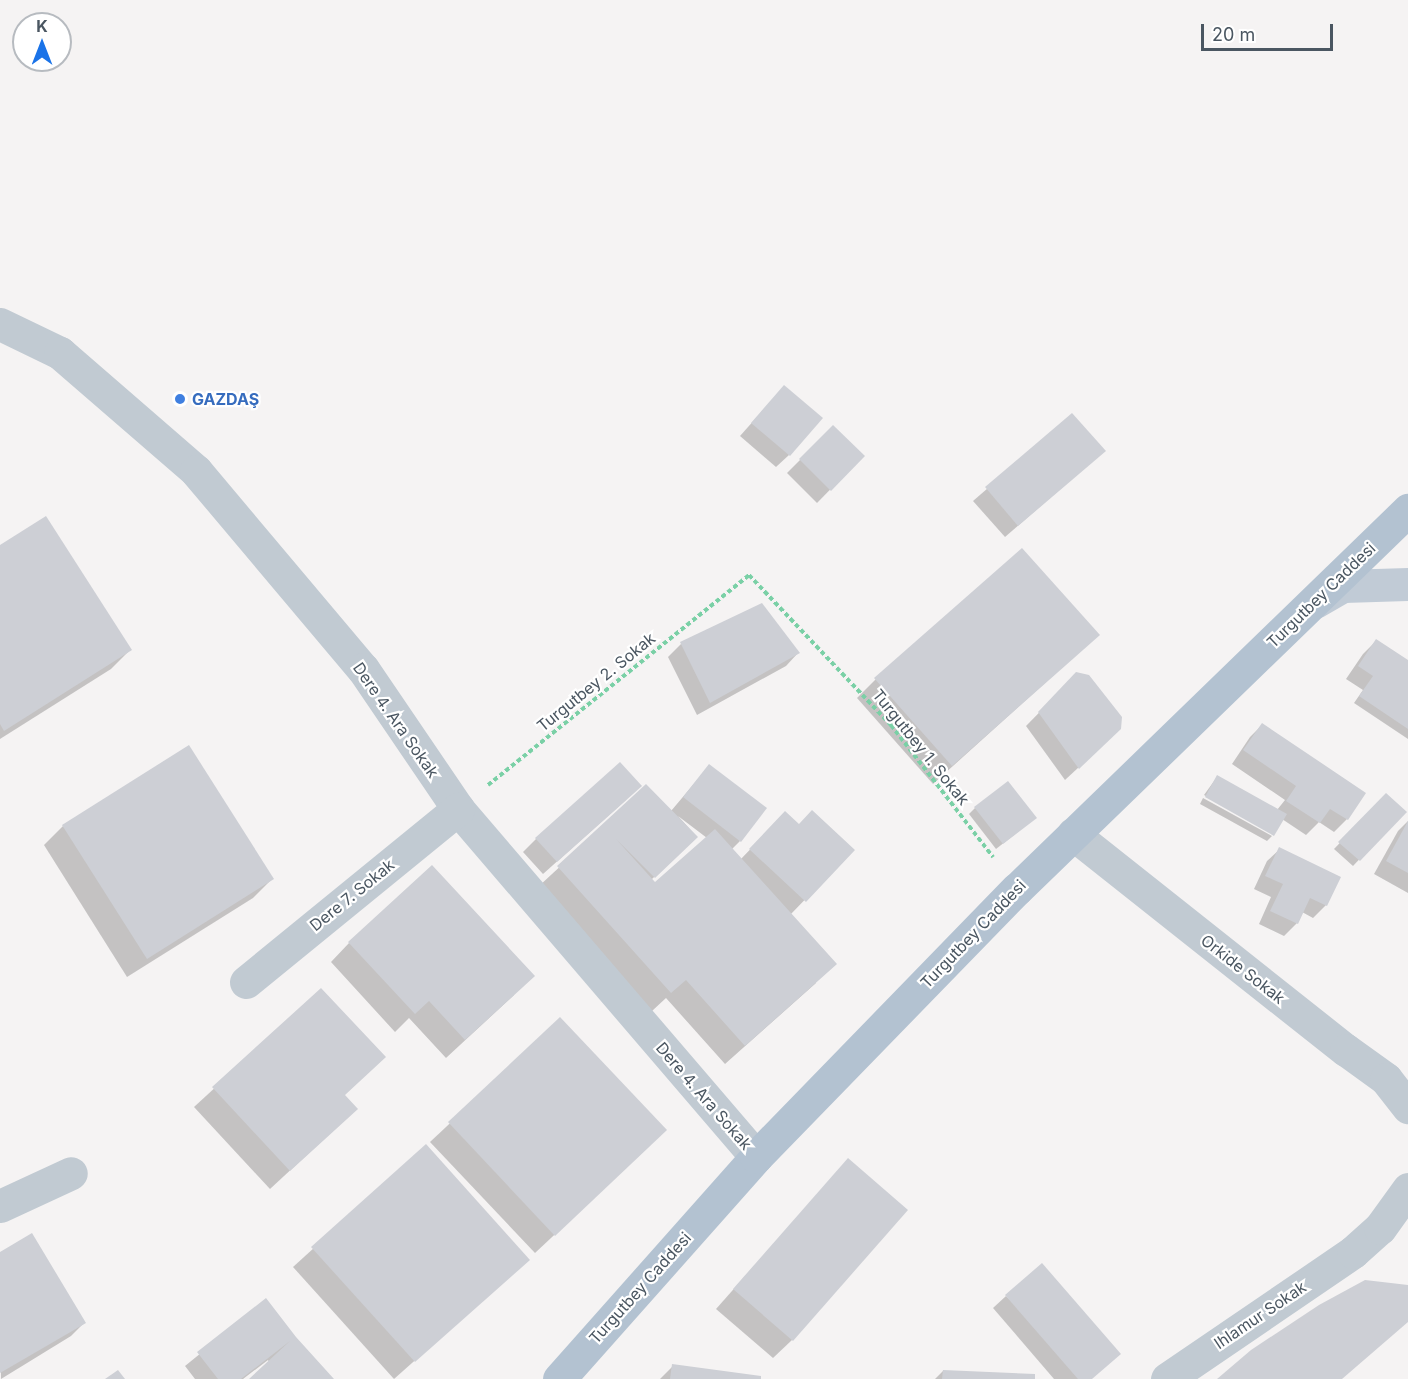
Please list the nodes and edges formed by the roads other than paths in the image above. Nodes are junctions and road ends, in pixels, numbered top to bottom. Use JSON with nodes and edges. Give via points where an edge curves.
{"nodes":[{"id":1,"x":0,"y":324,"type":"edge"},
{"id":2,"x":1408,"y":510,"type":"edge"},
{"id":3,"x":1408,"y":584,"type":"edge"},
{"id":4,"x":1309,"y":607,"type":"junction"},
{"id":5,"x":458,"y":809,"type":"junction"},
{"id":6,"x":1073,"y":834,"type":"junction"},
{"id":7,"x":246,"y":982,"type":"dead end"},
{"id":8,"x":1408,"y":1107,"type":"edge"},
{"id":9,"x":756,"y":1157,"type":"junction"},
{"id":10,"x":70,"y":1173,"type":"dead end"},
{"id":11,"x":1408,"y":1190,"type":"edge"},
{"id":12,"x":0,"y":1206,"type":"edge"},
{"id":13,"x":559,"y":1379,"type":"edge"},
{"id":14,"x":1167,"y":1379,"type":"edge"}],
"edges":[{"from":1,"to":5,"type":"street","name":"Dere 4. Ara Sokak","via":[[60,353],[196,471],[363,669]]},
{"from":2,"to":4,"type":"main road","name":"Turgutbey Caddesi"},
{"from":3,"to":4,"type":"street","via":[[1343,586]]},
{"from":4,"to":6,"type":"main road","name":"Turgutbey Caddesi"},
{"from":5,"to":7,"type":"street","name":"Dere 7. Sokak"},
{"from":5,"to":9,"type":"street","name":"Dere 4. Ara Sokak"},
{"from":6,"to":8,"type":"street","name":"Orkide Sokak","via":[[1386,1079]]},
{"from":6,"to":9,"type":"main road","name":"Turgutbey Caddesi"},
{"from":9,"to":13,"type":"main road","name":"Turgutbey Caddesi"},
{"from":10,"to":12,"type":"street"},
{"from":11,"to":14,"type":"street","name":"Ihlamur Sokak","via":[[1380,1227],[1353,1252]]}]}
